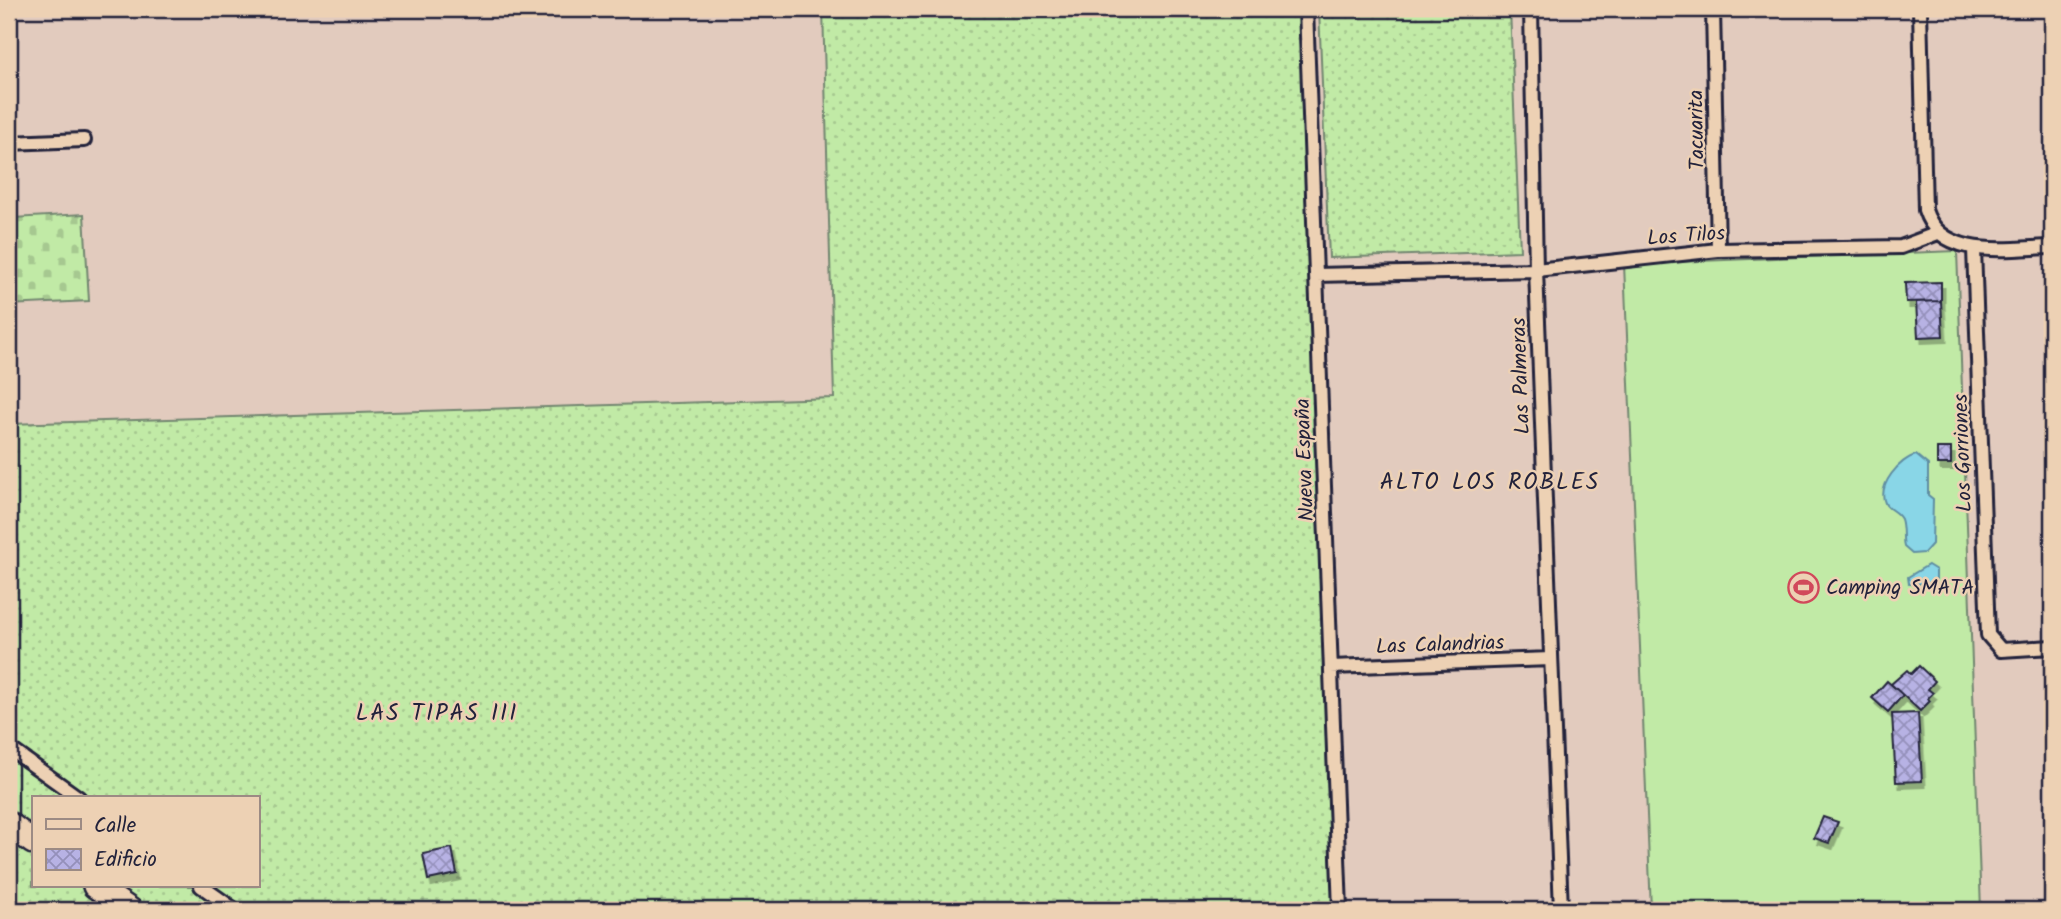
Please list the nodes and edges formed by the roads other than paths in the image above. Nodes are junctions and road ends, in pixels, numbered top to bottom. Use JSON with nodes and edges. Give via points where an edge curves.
{"nodes":[{"id":1,"x":1306,"y":9,"type":"edge"},
{"id":2,"x":1531,"y":9,"type":"edge"},
{"id":3,"x":1713,"y":9,"type":"edge"},
{"id":4,"x":1920,"y":9,"type":"edge"},
{"id":5,"x":84,"y":141,"type":"dead end"},
{"id":6,"x":9,"y":144,"type":"edge"},
{"id":7,"x":1938,"y":233,"type":"junction"},
{"id":8,"x":2052,"y":247,"type":"edge"},
{"id":9,"x":1974,"y":249,"type":"junction"},
{"id":10,"x":1718,"y":250,"type":"junction"},
{"id":11,"x":1536,"y":270,"type":"junction"},
{"id":12,"x":1316,"y":275,"type":"junction"},
{"id":13,"x":2052,"y":647,"type":"edge"},
{"id":14,"x":1551,"y":659,"type":"junction"},
{"id":15,"x":1331,"y":667,"type":"junction"},
{"id":16,"x":9,"y":748,"type":"edge"},
{"id":17,"x":76,"y":796,"type":"edge"},
{"id":18,"x":9,"y":824,"type":"edge"},
{"id":19,"x":32,"y":841,"type":"edge"},
{"id":20,"x":98,"y":888,"type":"edge"},
{"id":21,"x":204,"y":888,"type":"edge"},
{"id":22,"x":130,"y":910,"type":"edge"},
{"id":23,"x":235,"y":910,"type":"edge"},
{"id":24,"x":1340,"y":910,"type":"edge"},
{"id":25,"x":1561,"y":910,"type":"edge"}],
"edges":[{"from":1,"to":12,"type":"street","name":"Nueva España"},
{"from":2,"to":11,"type":"street","name":"Las Palmeras"},
{"from":3,"to":10,"type":"street","name":"Tacuarita"},
{"from":4,"to":7,"type":"street","via":[[1925,210]]},
{"from":5,"to":6,"type":"street"},
{"from":7,"to":9,"type":"street"},
{"from":7,"to":10,"type":"street","name":"Los Tilos","via":[[1901,247]]},
{"from":8,"to":9,"type":"street"},
{"from":9,"to":13,"type":"street","name":"Los Gorriones","via":[[1988,635],[2001,650]]},
{"from":10,"to":11,"type":"street","name":"Los Tilos"},
{"from":11,"to":12,"type":"street","name":"Los Tilos"},
{"from":11,"to":14,"type":"street","name":"Las Palmeras"},
{"from":12,"to":15,"type":"street","name":"Nueva España"},
{"from":14,"to":15,"type":"street","name":"Las Calandrias"},
{"from":14,"to":25,"type":"street","name":"Las Palmeras"},
{"from":15,"to":24,"type":"street","name":"Nueva España"},
{"from":16,"to":17,"type":"street"},
{"from":18,"to":19,"type":"highway"},
{"from":20,"to":22,"type":"highway"},
{"from":21,"to":23,"type":"street"}]}
